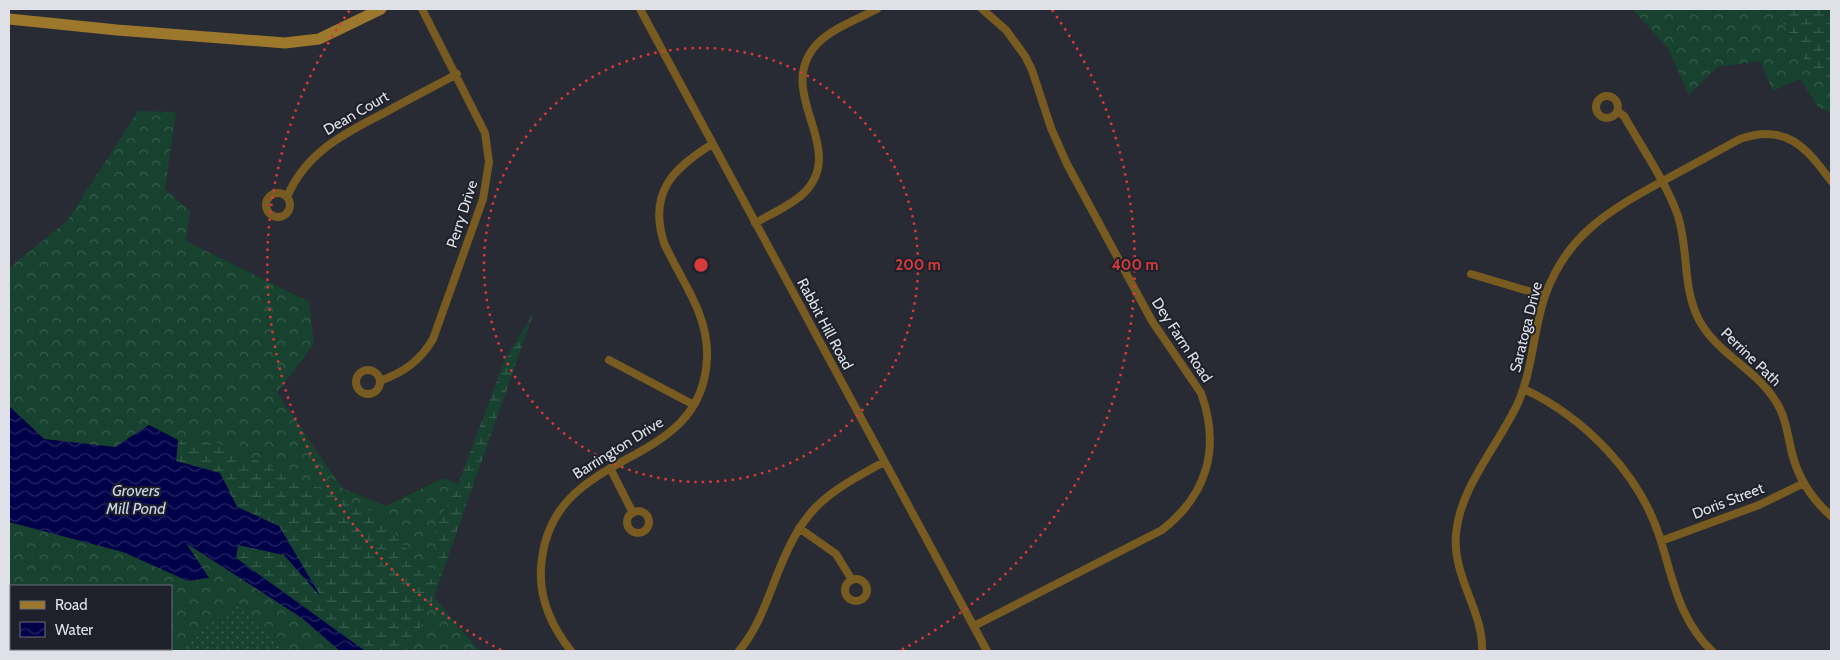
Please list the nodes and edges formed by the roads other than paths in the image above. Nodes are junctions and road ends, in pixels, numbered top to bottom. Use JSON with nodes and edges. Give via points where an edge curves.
{"nodes":[{"id":1,"x":381,"y":9,"type":"edge"},
{"id":2,"x":422,"y":9,"type":"edge"},
{"id":3,"x":640,"y":9,"type":"edge"},
{"id":4,"x":877,"y":9,"type":"edge"},
{"id":5,"x":982,"y":9,"type":"edge"},
{"id":6,"x":9,"y":19,"type":"edge"},
{"id":7,"x":457,"y":74,"type":"junction"},
{"id":8,"x":1617,"y":111,"type":"dead end"},
{"id":9,"x":712,"y":144,"type":"junction"},
{"id":10,"x":1831,"y":181,"type":"edge"},
{"id":11,"x":1661,"y":182,"type":"junction"},
{"id":12,"x":287,"y":197,"type":"dead end"},
{"id":13,"x":755,"y":223,"type":"junction"},
{"id":14,"x":1471,"y":274,"type":"dead end"},
{"id":15,"x":1545,"y":296,"type":"junction"},
{"id":16,"x":609,"y":360,"type":"dead end"},
{"id":17,"x":380,"y":382,"type":"dead end"},
{"id":18,"x":1524,"y":389,"type":"junction"},
{"id":19,"x":694,"y":405,"type":"junction"},
{"id":20,"x":884,"y":462,"type":"junction"},
{"id":21,"x":610,"y":468,"type":"junction"},
{"id":22,"x":1804,"y":483,"type":"junction"},
{"id":23,"x":632,"y":513,"type":"dead end"},
{"id":24,"x":1831,"y":516,"type":"edge"},
{"id":25,"x":799,"y":528,"type":"junction"},
{"id":26,"x":1661,"y":541,"type":"junction"},
{"id":27,"x":852,"y":580,"type":"dead end"},
{"id":28,"x":974,"y":626,"type":"junction"},
{"id":29,"x":571,"y":651,"type":"edge"},
{"id":30,"x":739,"y":651,"type":"edge"},
{"id":31,"x":987,"y":651,"type":"edge"},
{"id":32,"x":1482,"y":651,"type":"edge"},
{"id":33,"x":1712,"y":651,"type":"edge"}],
"edges":[{"from":1,"to":6,"type":"street","via":[[319,39],[286,43]]},
{"from":2,"to":7,"type":"street","name":"Perry Drive"},
{"from":3,"to":9,"type":"street","name":"Rabbit Hill Road"},
{"from":4,"to":13,"type":"street","via":[[828,35],[807,60],[802,89],[817,136],[817,169],[803,193],[793,202]]},
{"from":5,"to":28,"type":"street","name":"Dey Farm Road","via":[[1006,30],[1025,56],[1067,164],[1152,321],[1195,381],[1206,406],[1210,450],[1204,476],[1191,502],[1162,530]]},
{"from":7,"to":12,"type":"street","name":"Dean Court","via":[[326,146],[305,167]]},
{"from":7,"to":17,"type":"street","name":"Perry Drive","via":[[485,133],[489,162],[486,188],[427,350],[412,366]]},
{"from":8,"to":11,"type":"street","name":"Perrine Path","via":[[1624,116]]},
{"from":9,"to":13,"type":"street","name":"Rabbit Hill Road"},
{"from":9,"to":19,"type":"street","name":"Barrington Drive","via":[[677,169],[665,187],[659,209],[664,243],[696,304],[705,330],[706,372]]},
{"from":10,"to":11,"type":"street","name":"Saratoga Drive","via":[[1800,144],[1770,134],[1740,139]]},
{"from":11,"to":15,"type":"street","name":"Saratoga Drive","via":[[1617,206],[1592,225],[1564,257]]},
{"from":11,"to":22,"type":"street","name":"Perrine Path","via":[[1678,216],[1689,294],[1699,320],[1716,345],[1757,378],[1774,398],[1786,423],[1794,459]]},
{"from":13,"to":20,"type":"street","name":"Rabbit Hill Road"},
{"from":14,"to":15,"type":"street"},
{"from":15,"to":18,"type":"street","name":"Saratoga Drive"},
{"from":16,"to":19,"type":"street"},
{"from":18,"to":26,"type":"street","via":[[1572,419],[1604,448],[1647,508]]},
{"from":18,"to":32,"type":"street","name":"Saratoga Drive","via":[[1469,492],[1458,520],[1457,561],[1481,634]]},
{"from":19,"to":21,"type":"street","name":"Barrington Drive","via":[[668,435]]},
{"from":20,"to":25,"type":"street","via":[[829,494]]},
{"from":20,"to":28,"type":"street","name":"Rabbit Hill Road"},
{"from":21,"to":23,"type":"street"},
{"from":21,"to":29,"type":"street","name":"Barrington Drive","via":[[572,495],[554,520],[544,546],[540,574],[544,601],[554,627]]},
{"from":22,"to":24,"type":"street","name":"Perrine Path","via":[[1816,502]]},
{"from":22,"to":26,"type":"street","name":"Doris Street","via":[[1759,505]]},
{"from":25,"to":27,"type":"street","via":[[836,554]]},
{"from":25,"to":30,"type":"street","via":[[756,627]]},
{"from":26,"to":33,"type":"street","via":[[1684,613],[1700,639]]},
{"from":28,"to":31,"type":"street","name":"Rabbit Hill Road"}]}
